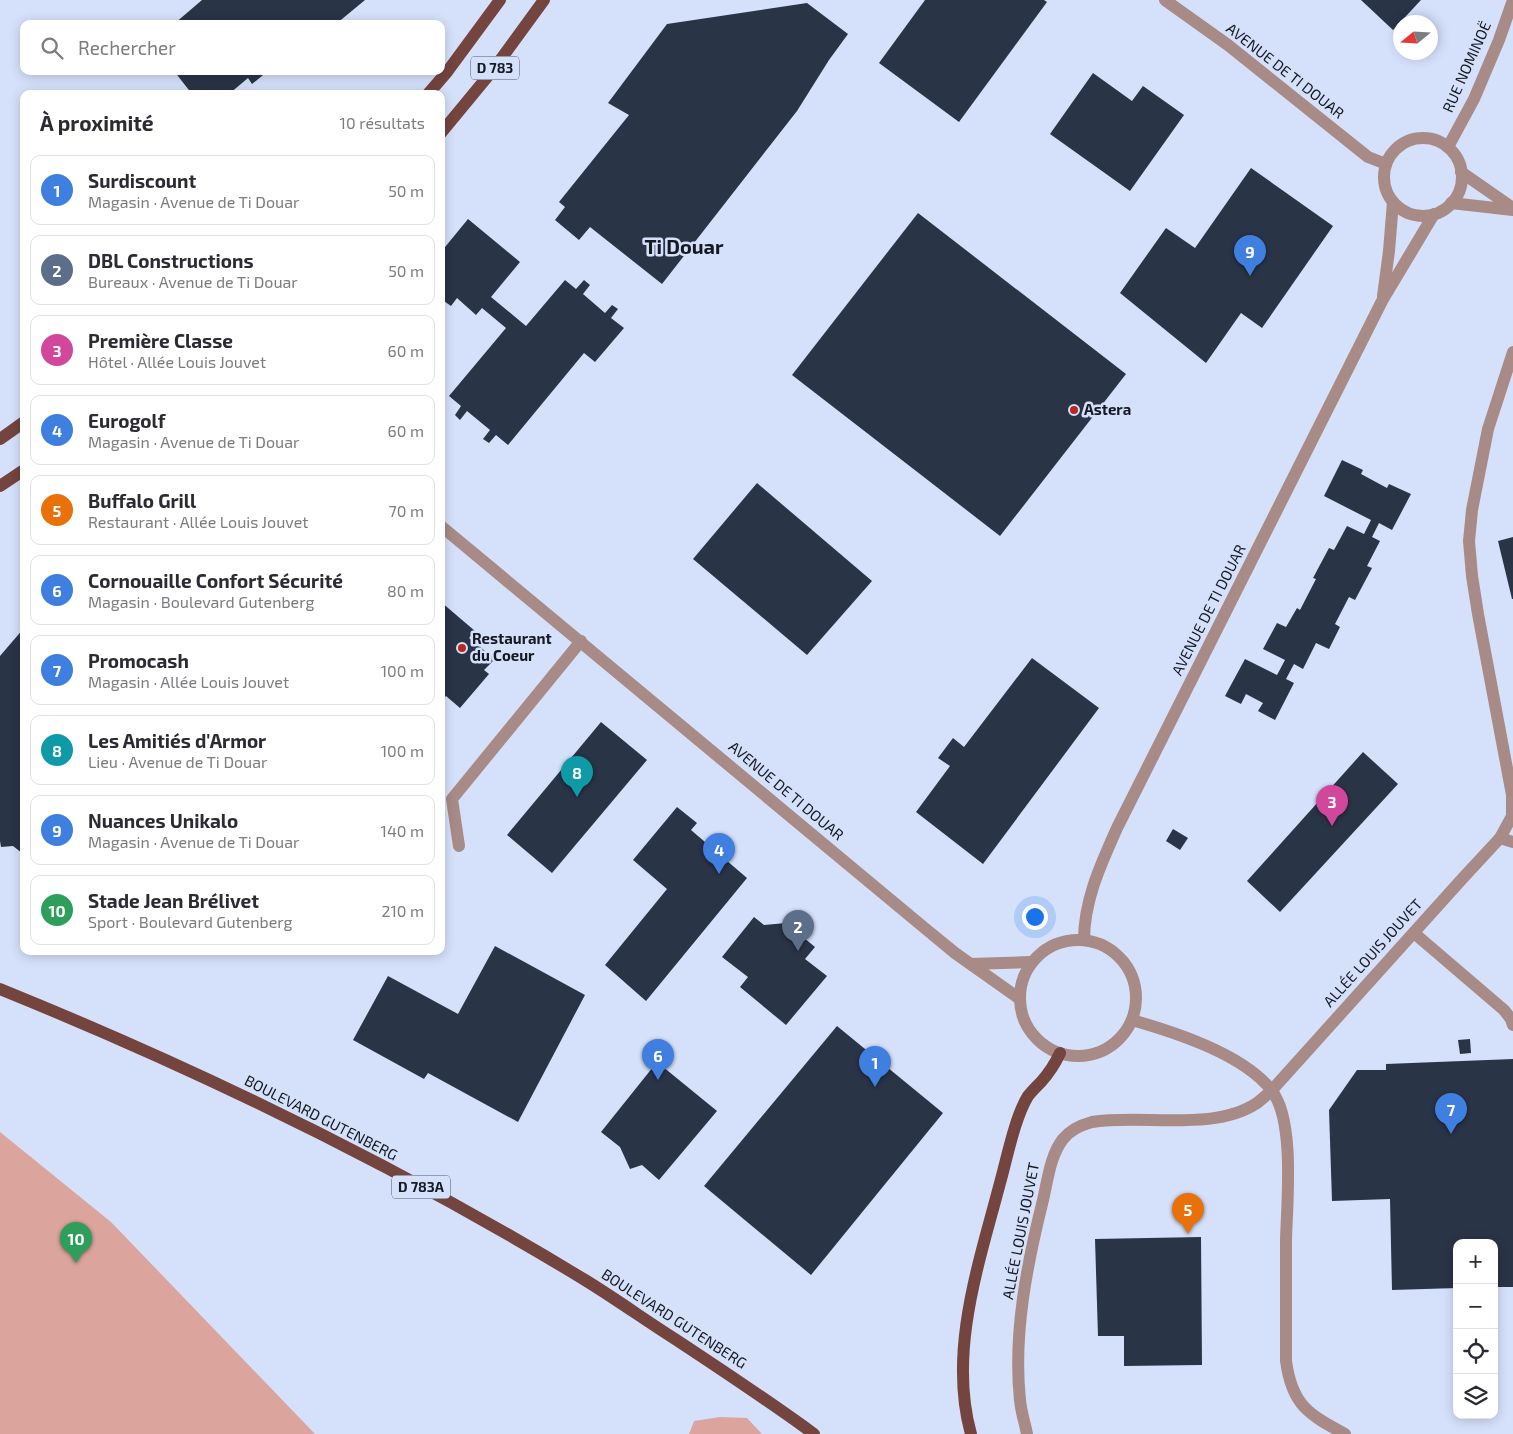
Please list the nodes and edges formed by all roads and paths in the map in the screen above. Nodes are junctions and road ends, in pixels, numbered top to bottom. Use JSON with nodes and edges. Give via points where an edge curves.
{"nodes":[{"id":1,"x":500,"y":0,"type":"edge"},
{"id":2,"x":544,"y":0,"type":"edge"},
{"id":3,"x":1164,"y":0,"type":"edge"},
{"id":4,"x":1513,"y":0,"type":"edge"},
{"id":5,"x":445,"y":74,"type":"edge"},
{"id":6,"x":444,"y":75,"type":"edge"},
{"id":7,"x":431,"y":90,"type":"edge"},
{"id":8,"x":445,"y":128,"type":"edge"},
{"id":9,"x":1448,"y":147,"type":"junction"},
{"id":10,"x":1386,"y":164,"type":"junction"},
{"id":11,"x":1461,"y":172,"type":"junction"},
{"id":12,"x":1392,"y":202,"type":"junction"},
{"id":13,"x":1451,"y":203,"type":"junction"},
{"id":14,"x":1513,"y":209,"type":"edge"},
{"id":15,"x":1434,"y":214,"type":"junction"},
{"id":16,"x":1382,"y":301,"type":"junction"},
{"id":17,"x":1513,"y":352,"type":"edge"},
{"id":18,"x":20,"y":425,"type":"edge"},
{"id":19,"x":0,"y":439,"type":"edge"},
{"id":20,"x":20,"y":473,"type":"edge"},
{"id":21,"x":0,"y":486,"type":"edge"},
{"id":22,"x":445,"y":529,"type":"edge"},
{"id":23,"x":581,"y":641,"type":"junction"},
{"id":24,"x":1507,"y":840,"type":"edge"},
{"id":25,"x":459,"y":846,"type":"dead end"},
{"id":26,"x":1414,"y":933,"type":"junction"},
{"id":27,"x":1084,"y":940,"type":"junction"},
{"id":28,"x":1032,"y":962,"type":"junction"},
{"id":29,"x":971,"y":964,"type":"junction"},
{"id":30,"x":0,"y":989,"type":"edge"},
{"id":31,"x":1020,"y":999,"type":"junction"},
{"id":32,"x":1132,"y":1020,"type":"junction"},
{"id":33,"x":1513,"y":1025,"type":"edge"},
{"id":34,"x":1060,"y":1053,"type":"junction"},
{"id":35,"x":1272,"y":1090,"type":"junction"},
{"id":36,"x":814,"y":1434,"type":"edge"},
{"id":37,"x":970,"y":1434,"type":"edge"},
{"id":38,"x":1028,"y":1434,"type":"edge"},
{"id":39,"x":1345,"y":1434,"type":"edge"}],
"edges":[{"from":1,"to":5,"type":"main road","number":"D 783"},
{"from":2,"to":8,"type":"main road","number":"D 783","via":[[494,70]]},
{"from":3,"to":10,"type":"street","name":"AVENUE DE TI DOUAR","via":[[1228,45],[1368,158]]},
{"from":4,"to":9,"type":"street","name":"RUE NOMINOË","via":[[1474,99]]},
{"from":6,"to":7,"type":"main road","number":"D 783"},
{"from":9,"to":10,"type":"street","via":[[1438,141],[1416,138],[1394,149]]},
{"from":9,"to":11,"type":"street"},
{"from":10,"to":12,"type":"street","via":[[1384,181]]},
{"from":11,"to":13,"type":"street","via":[[1462,181]]},
{"from":11,"to":14,"type":"street"},
{"from":12,"to":15,"type":"street","via":[[1412,214]]},
{"from":12,"to":16,"type":"street","name":"AVENUE DE TI DOUAR"},
{"from":13,"to":14,"type":"street"},
{"from":13,"to":15,"type":"street"},
{"from":15,"to":16,"type":"street","name":"AVENUE DE TI DOUAR"},
{"from":16,"to":27,"type":"street","name":"AVENUE DE TI DOUAR","via":[[1110,843],[1092,886]]},
{"from":17,"to":24,"type":"street","name":"ALLÉE LOUIS JOUVET","via":[[1488,430],[1469,541],[1478,614],[1512,795]]},
{"from":18,"to":19,"type":"main road"},
{"from":20,"to":21,"type":"main road"},
{"from":22,"to":23,"type":"street","name":"AVENUE DE TI DOUAR"},
{"from":23,"to":25,"type":"street","via":[[452,799]]},
{"from":23,"to":29,"type":"street","name":"AVENUE DE TI DOUAR"},
{"from":24,"to":26,"type":"street","name":"ALLÉE LOUIS JOUVET","via":[[1462,879]]},
{"from":26,"to":33,"type":"street","via":[[1504,1010]]},
{"from":26,"to":35,"type":"street","name":"ALLÉE LOUIS JOUVET"},
{"from":27,"to":28,"type":"street","via":[[1064,941],[1047,949]]},
{"from":27,"to":32,"type":"street","via":[[1103,945],[1119,956],[1130,971],[1136,990],[1136,1009]]},
{"from":28,"to":29,"type":"street"},
{"from":28,"to":31,"type":"street","via":[[1022,983]]},
{"from":29,"to":31,"type":"street","name":"AVENUE DE TI DOUAR"},
{"from":30,"to":36,"type":"main road","name":"BOULEVARD GUTENBERG","number":"D 783A","via":[[108,1034],[251,1100],[435,1194],[588,1282]]},
{"from":31,"to":34,"type":"street","via":[[1025,1022],[1034,1036]]},
{"from":32,"to":34,"type":"street","via":[[1116,1042],[1099,1052],[1079,1057]]},
{"from":32,"to":35,"type":"street","via":[[1232,1058]]},
{"from":34,"to":37,"type":"main road","via":[[1053,1067],[1028,1096],[1016,1126],[975,1277],[963,1360],[965,1408]]},
{"from":35,"to":38,"type":"street","name":"ALLÉE LOUIS JOUVET","via":[[1256,1104],[1226,1116],[1099,1121],[1070,1131],[1063,1139],[1052,1157],[1022,1309],[1018,1376],[1020,1403]]},
{"from":35,"to":39,"type":"street","via":[[1280,1107],[1286,1136],[1288,1380],[1303,1407]]}]}
